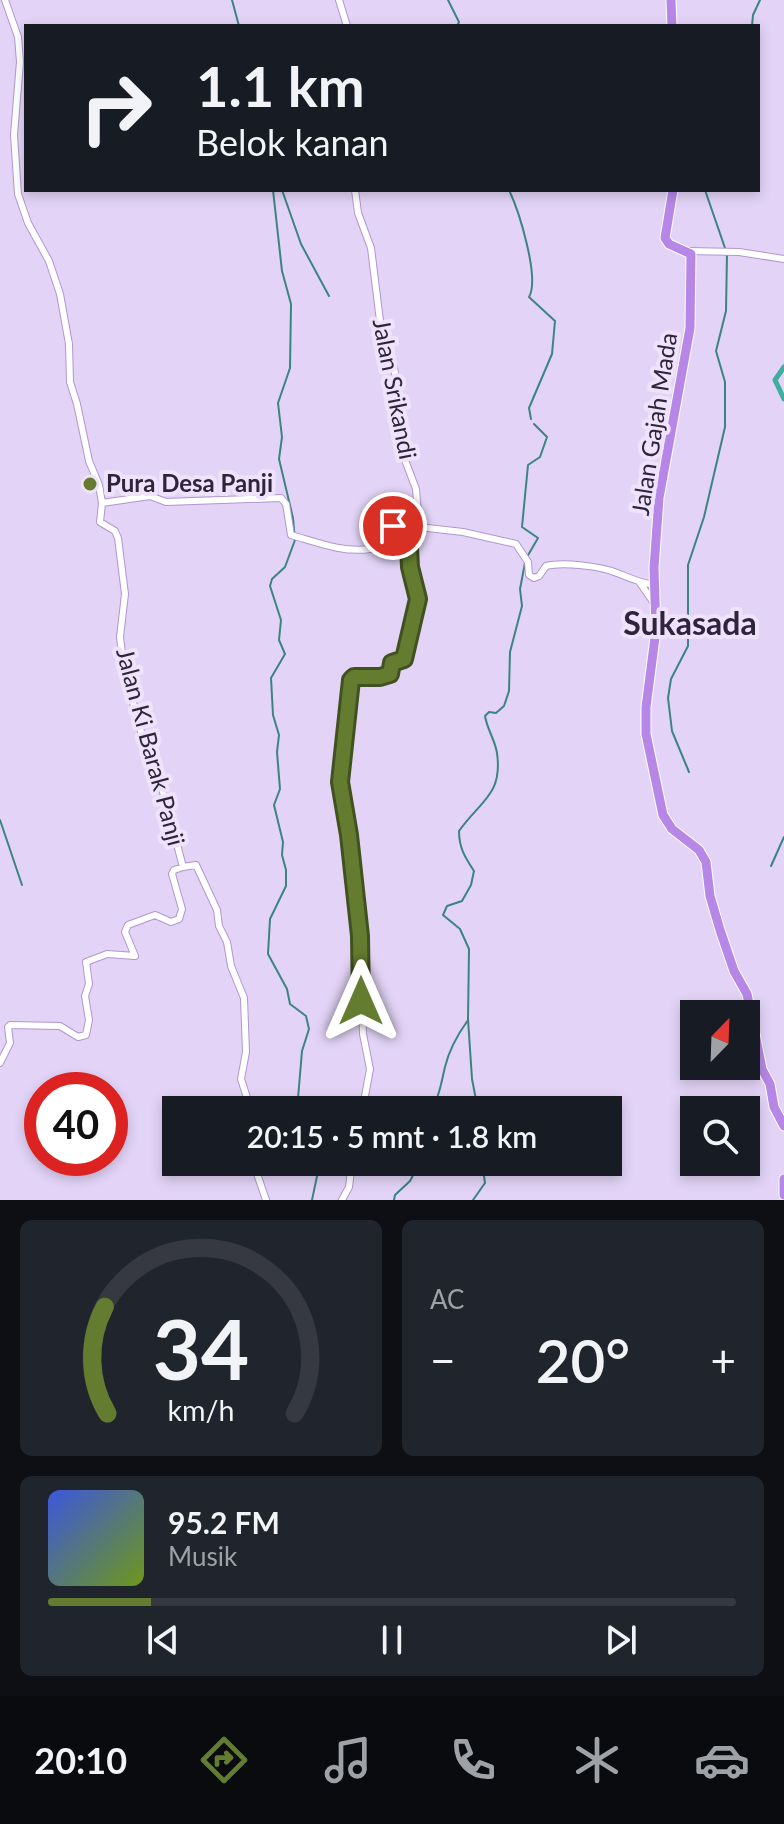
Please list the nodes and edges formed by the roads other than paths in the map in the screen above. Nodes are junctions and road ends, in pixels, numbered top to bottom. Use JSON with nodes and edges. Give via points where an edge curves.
{"nodes":[{"id":1,"x":5,"y":0,"type":"edge"},
{"id":2,"x":339,"y":0,"type":"edge"},
{"id":3,"x":671,"y":0,"type":"edge"},
{"id":4,"x":346,"y":24,"type":"edge"},
{"id":5,"x":672,"y":24,"type":"edge"},
{"id":6,"x":355,"y":192,"type":"edge"},
{"id":7,"x":673,"y":192,"type":"edge"},
{"id":8,"x":691,"y":252,"type":"junction"},
{"id":9,"x":784,"y":259,"type":"edge"},
{"id":10,"x":102,"y":503,"type":"junction"},
{"id":11,"x":408,"y":527,"type":"junction"},
{"id":12,"x":419,"y":527,"type":"junction"},
{"id":13,"x":653,"y":595,"type":"junction"},
{"id":14,"x":183,"y":867,"type":"junction"},
{"id":15,"x":0,"y":1063,"type":"edge"},
{"id":16,"x":246,"y":1096,"type":"edge"},
{"id":17,"x":365,"y":1096,"type":"edge"},
{"id":18,"x":784,"y":1126,"type":"edge"},
{"id":19,"x":258,"y":1176,"type":"edge"},
{"id":20,"x":350,"y":1176,"type":"edge"},
{"id":21,"x":784,"y":1179,"type":"edge"},
{"id":22,"x":784,"y":1195,"type":"edge"},
{"id":23,"x":266,"y":1200,"type":"edge"},
{"id":24,"x":342,"y":1200,"type":"edge"}],
"edges":[{"from":1,"to":10,"type":"street","name":"Jalan Ki Barak Panji","via":[[18,37],[20,65],[14,135],[18,194],[60,294],[70,382]]},
{"from":2,"to":4,"type":"street"},
{"from":3,"to":5,"type":"highway"},
{"from":6,"to":12,"type":"street","name":"Jalan Srikandi","via":[[371,248],[380,325],[394,367]]},
{"from":7,"to":8,"type":"highway","via":[[665,238]]},
{"from":8,"to":9,"type":"street"},
{"from":8,"to":13,"type":"highway","name":"Jalan Gajah Mada","via":[[690,328],[660,487]]},
{"from":10,"to":11,"type":"street","via":[[150,496],[166,502],[281,498],[289,533],[320,545],[367,550],[374,525]]},
{"from":10,"to":14,"type":"street","name":"Jalan Ki Barak Panji","via":[[101,524],[115,531],[118,539],[126,597],[120,635],[125,677]]},
{"from":11,"to":12,"type":"street"},
{"from":11,"to":17,"type":"street","via":[[418,599],[408,651],[392,663],[389,675],[353,677],[340,771],[360,936],[363,1034],[370,1069]]},
{"from":12,"to":13,"type":"street","via":[[515,543],[534,578],[544,566],[556,564],[611,571]]},
{"from":13,"to":18,"type":"highway","name":"Jalan Gajah Mada","via":[[656,630],[645,730],[662,812],[673,831],[706,862],[720,930],[747,994],[761,1066]]},
{"from":14,"to":15,"type":"street","via":[[172,874],[182,909],[179,919],[171,922],[156,915],[129,924],[125,932],[135,956],[107,954],[85,963],[86,1035],[78,1037],[58,1025],[11,1024],[10,1044]]},
{"from":14,"to":16,"type":"street","name":"Jalan Ki Barak Panji","via":[[195,864],[201,876],[243,994],[246,1046],[241,1079]]},
{"from":19,"to":23,"type":"street"},
{"from":20,"to":24,"type":"street"},
{"from":21,"to":22,"type":"highway"}]}
